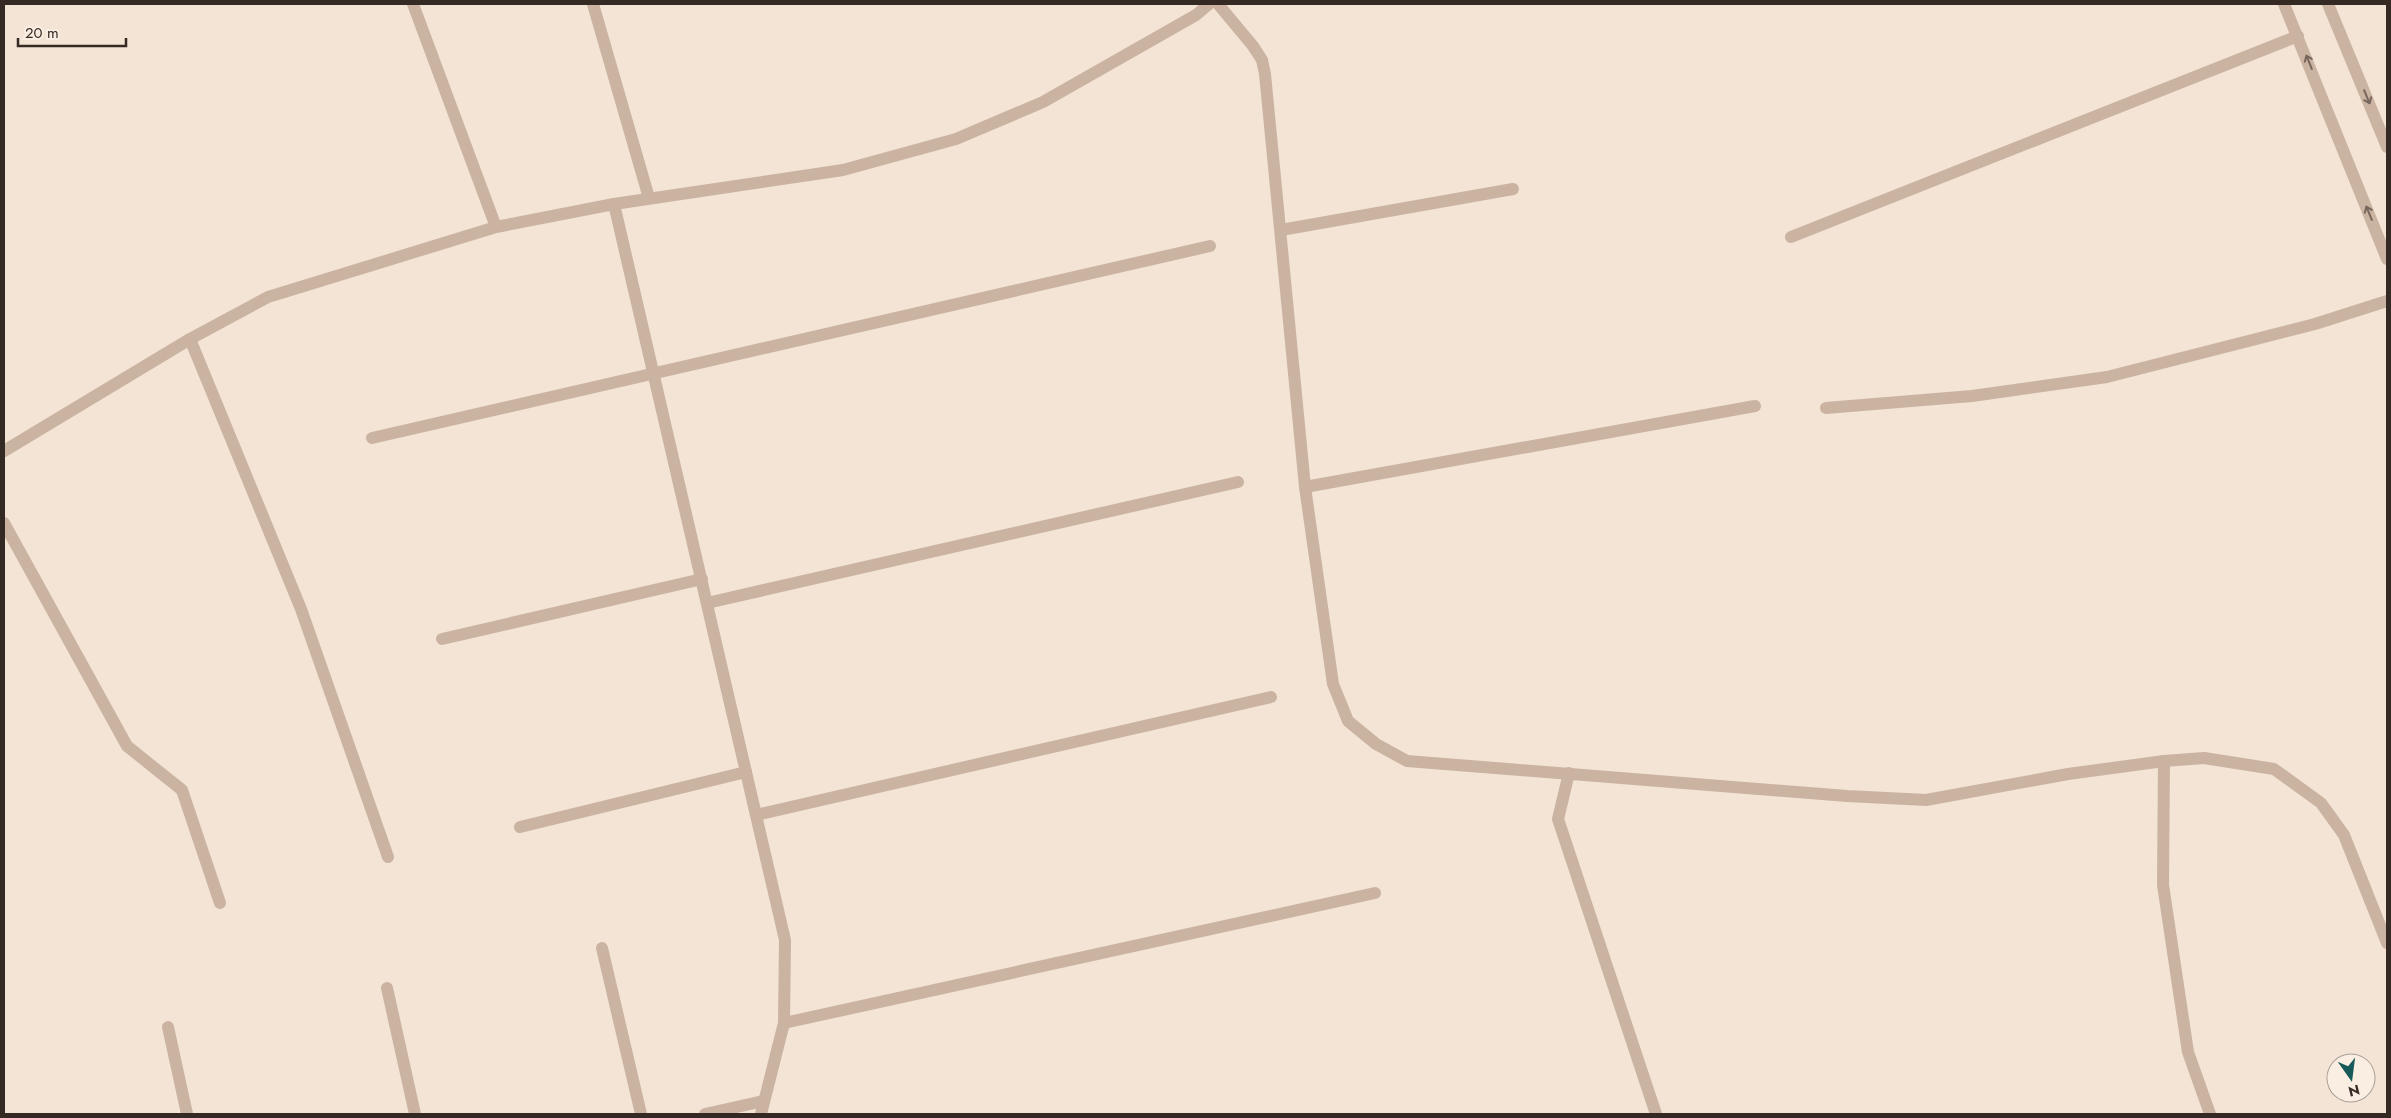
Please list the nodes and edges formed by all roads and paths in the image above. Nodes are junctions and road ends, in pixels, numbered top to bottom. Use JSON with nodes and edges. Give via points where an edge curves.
{"nodes":[{"id":1,"x":413,"y":4,"type":"edge"},
{"id":2,"x":592,"y":4,"type":"edge"},
{"id":3,"x":1209,"y":4,"type":"edge"},
{"id":4,"x":1218,"y":4,"type":"edge"},
{"id":5,"x":2284,"y":4,"type":"edge"},
{"id":6,"x":2328,"y":4,"type":"edge"},
{"id":7,"x":1194,"y":9,"type":"edge"},
{"id":8,"x":2298,"y":36,"type":"junction"},
{"id":9,"x":2383,"y":125,"type":"edge"},
{"id":10,"x":2387,"y":147,"type":"edge"},
{"id":11,"x":1513,"y":188,"type":"dead end"},
{"id":12,"x":649,"y":198,"type":"junction"},
{"id":13,"x":614,"y":204,"type":"junction"},
{"id":14,"x":496,"y":227,"type":"junction"},
{"id":15,"x":1281,"y":230,"type":"junction"},
{"id":16,"x":1791,"y":237,"type":"dead end"},
{"id":17,"x":1210,"y":246,"type":"dead end"},
{"id":18,"x":2387,"y":258,"type":"edge"},
{"id":19,"x":2387,"y":302,"type":"edge"},
{"id":20,"x":190,"y":339,"type":"junction"},
{"id":21,"x":654,"y":373,"type":"junction"},
{"id":22,"x":1755,"y":406,"type":"dead end"},
{"id":23,"x":1826,"y":408,"type":"dead end"},
{"id":24,"x":372,"y":438,"type":"dead end"},
{"id":25,"x":4,"y":451,"type":"edge"},
{"id":26,"x":1238,"y":482,"type":"dead end"},
{"id":27,"x":1305,"y":488,"type":"junction"},
{"id":28,"x":4,"y":523,"type":"edge"},
{"id":29,"x":702,"y":579,"type":"junction"},
{"id":30,"x":707,"y":603,"type":"junction"},
{"id":31,"x":442,"y":639,"type":"dead end"},
{"id":32,"x":1271,"y":697,"type":"dead end"},
{"id":33,"x":2164,"y":761,"type":"junction"},
{"id":34,"x":746,"y":772,"type":"junction"},
{"id":35,"x":1569,"y":773,"type":"junction"},
{"id":36,"x":756,"y":815,"type":"junction"},
{"id":37,"x":520,"y":827,"type":"dead end"},
{"id":38,"x":388,"y":857,"type":"dead end"},
{"id":39,"x":1375,"y":892,"type":"dead end"},
{"id":40,"x":220,"y":903,"type":"dead end"},
{"id":41,"x":2387,"y":943,"type":"edge"},
{"id":42,"x":602,"y":948,"type":"dead end"},
{"id":43,"x":387,"y":988,"type":"dead end"},
{"id":44,"x":784,"y":1023,"type":"junction"},
{"id":45,"x":168,"y":1027,"type":"dead end"},
{"id":46,"x":763,"y":1101,"type":"junction"},
{"id":47,"x":187,"y":1114,"type":"edge"},
{"id":48,"x":415,"y":1114,"type":"edge"},
{"id":49,"x":642,"y":1114,"type":"edge"},
{"id":50,"x":705,"y":1114,"type":"edge"},
{"id":51,"x":761,"y":1114,"type":"edge"},
{"id":52,"x":1656,"y":1114,"type":"edge"},
{"id":53,"x":2210,"y":1114,"type":"edge"}],
"edges":[{"from":1,"to":14,"type":"street"},
{"from":2,"to":12,"type":"street"},
{"from":3,"to":7,"type":"street"},
{"from":4,"to":15,"type":"street","via":[[1262,60]]},
{"from":5,"to":8,"type":"street"},
{"from":6,"to":9,"type":"street","one_way":true},
{"from":7,"to":12,"type":"street","via":[[1044,102],[956,140],[843,170]]},
{"from":8,"to":16,"type":"street"},
{"from":18,"to":8,"type":"street","one_way":true},
{"from":9,"to":10,"type":"street"},
{"from":11,"to":15,"type":"street"},
{"from":12,"to":13,"type":"street"},
{"from":13,"to":14,"type":"street"},
{"from":13,"to":21,"type":"street"},
{"from":14,"to":20,"type":"street","via":[[268,298]]},
{"from":15,"to":27,"type":"street"},
{"from":17,"to":21,"type":"street"},
{"from":19,"to":23,"type":"street","via":[[2315,324],[2107,377],[1972,396]]},
{"from":20,"to":25,"type":"street"},
{"from":20,"to":38,"type":"street","via":[[301,610]]},
{"from":21,"to":24,"type":"street"},
{"from":21,"to":29,"type":"street"},
{"from":22,"to":27,"type":"street"},
{"from":26,"to":30,"type":"street"},
{"from":27,"to":35,"type":"street","via":[[1333,684],[1348,721],[1376,744],[1407,761]]},
{"from":28,"to":40,"type":"street","via":[[127,746],[182,790]]},
{"from":29,"to":30,"type":"street"},
{"from":29,"to":31,"type":"street"},
{"from":30,"to":34,"type":"street"},
{"from":32,"to":36,"type":"street"},
{"from":33,"to":35,"type":"street","via":[[2068,774],[1926,800],[1837,796]]},
{"from":33,"to":41,"type":"street","via":[[2204,758],[2274,769],[2321,803],[2344,835]]},
{"from":33,"to":53,"type":"street","via":[[2164,885],[2188,1052]]},
{"from":34,"to":36,"type":"street"},
{"from":34,"to":37,"type":"street"},
{"from":35,"to":52,"type":"street","via":[[1558,819]]},
{"from":36,"to":44,"type":"street","via":[[784,940]]},
{"from":39,"to":44,"type":"street"},
{"from":42,"to":49,"type":"street"},
{"from":43,"to":48,"type":"street"},
{"from":44,"to":46,"type":"street"},
{"from":45,"to":47,"type":"street"},
{"from":46,"to":50,"type":"street"},
{"from":46,"to":51,"type":"street"}]}
